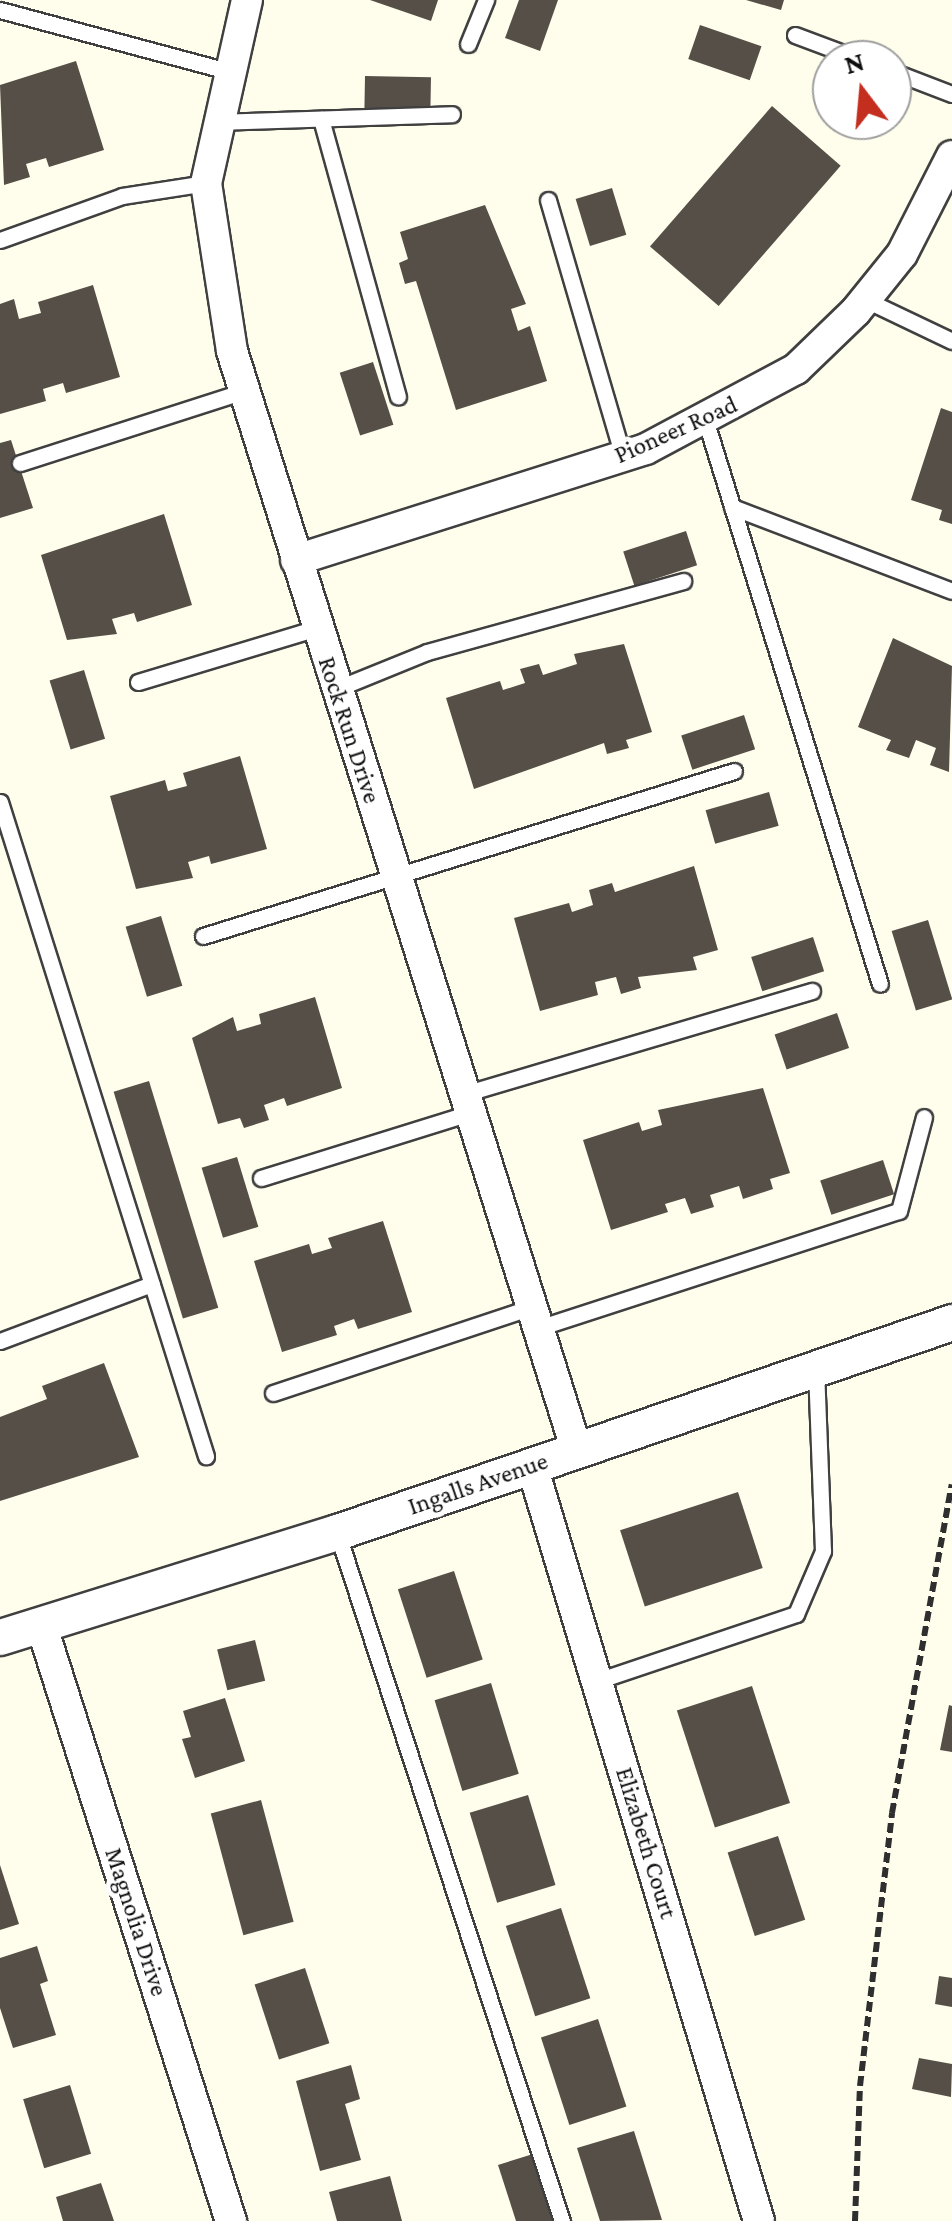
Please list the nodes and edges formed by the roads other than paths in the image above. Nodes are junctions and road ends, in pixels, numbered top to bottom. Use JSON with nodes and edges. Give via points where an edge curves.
{"nodes":[{"id":1,"x":248,"y":0,"type":"edge"},
{"id":2,"x":486,"y":0,"type":"edge"},
{"id":3,"x":0,"y":10,"type":"edge"},
{"id":4,"x":796,"y":35,"type":"dead end"},
{"id":5,"x":812,"y":41,"type":"edge"},
{"id":6,"x":468,"y":44,"type":"dead end"},
{"id":7,"x":227,"y":72,"type":"junction"},
{"id":8,"x":912,"y":79,"type":"edge"},
{"id":9,"x":952,"y":94,"type":"edge"},
{"id":10,"x":452,"y":114,"type":"dead end"},
{"id":11,"x":321,"y":118,"type":"junction"},
{"id":12,"x":216,"y":122,"type":"junction"},
{"id":13,"x":952,"y":156,"type":"edge"},
{"id":14,"x":206,"y":183,"type":"junction"},
{"id":15,"x":548,"y":200,"type":"dead end"},
{"id":16,"x":0,"y":240,"type":"edge"},
{"id":17,"x":866,"y":300,"type":"junction"},
{"id":18,"x":952,"y":341,"type":"edge"},
{"id":19,"x":244,"y":391,"type":"junction"},
{"id":20,"x":398,"y":397,"type":"dead end"},
{"id":21,"x":706,"y":422,"type":"junction"},
{"id":22,"x":623,"y":456,"type":"junction"},
{"id":23,"x":20,"y":463,"type":"dead end"},
{"id":24,"x":732,"y":507,"type":"junction"},
{"id":25,"x":296,"y":560,"type":"junction"},
{"id":26,"x":683,"y":581,"type":"dead end"},
{"id":27,"x":952,"y":591,"type":"edge"},
{"id":28,"x":317,"y":628,"type":"junction"},
{"id":29,"x":138,"y":682,"type":"dead end"},
{"id":30,"x":336,"y":689,"type":"junction"},
{"id":31,"x":734,"y":771,"type":"dead end"},
{"id":32,"x":0,"y":802,"type":"edge"},
{"id":33,"x":396,"y":877,"type":"junction"},
{"id":34,"x":203,"y":936,"type":"dead end"},
{"id":35,"x":880,"y":984,"type":"dead end"},
{"id":36,"x":812,"y":991,"type":"dead end"},
{"id":37,"x":467,"y":1104,"type":"junction"},
{"id":38,"x":924,"y":1117,"type":"dead end"},
{"id":39,"x":262,"y":1178,"type":"dead end"},
{"id":40,"x":152,"y":1284,"type":"junction"},
{"id":41,"x":535,"y":1317,"type":"junction"},
{"id":42,"x":952,"y":1322,"type":"edge"},
{"id":43,"x":0,"y":1342,"type":"edge"},
{"id":44,"x":816,"y":1370,"type":"junction"},
{"id":45,"x":273,"y":1393,"type":"dead end"},
{"id":46,"x":577,"y":1451,"type":"junction"},
{"id":47,"x":206,"y":1456,"type":"dead end"},
{"id":48,"x":532,"y":1466,"type":"junction"},
{"id":49,"x":337,"y":1532,"type":"junction"},
{"id":50,"x":41,"y":1624,"type":"junction"},
{"id":51,"x":0,"y":1637,"type":"edge"},
{"id":52,"x":597,"y":1681,"type":"junction"},
{"id":53,"x":231,"y":2221,"type":"edge"},
{"id":54,"x":562,"y":2221,"type":"edge"},
{"id":55,"x":759,"y":2221,"type":"edge"}],
"edges":[{"from":1,"to":7,"type":"street","name":"Rock Run Drive"},
{"from":2,"to":6,"type":"lane"},
{"from":3,"to":7,"type":"lane"},
{"from":4,"to":5,"type":"lane"},
{"from":7,"to":12,"type":"street","name":"Rock Run Drive"},
{"from":8,"to":9,"type":"lane"},
{"from":10,"to":11,"type":"lane"},
{"from":11,"to":12,"type":"lane"},
{"from":11,"to":20,"type":"lane"},
{"from":12,"to":14,"type":"street","name":"Rock Run Drive"},
{"from":13,"to":17,"type":"street","name":"Pioneer Road","via":[[902,254]]},
{"from":14,"to":16,"type":"lane","via":[[122,196]]},
{"from":14,"to":19,"type":"street","name":"Rock Run Drive","via":[[212,258]]},
{"from":15,"to":22,"type":"lane"},
{"from":17,"to":18,"type":"lane"},
{"from":17,"to":21,"type":"street","name":"Pioneer Road","via":[[796,369]]},
{"from":19,"to":23,"type":"lane"},
{"from":19,"to":25,"type":"street","name":"Rock Run Drive"},
{"from":21,"to":22,"type":"street","name":"Pioneer Road"},
{"from":21,"to":24,"type":"lane"},
{"from":22,"to":25,"type":"street","name":"Pioneer Road"},
{"from":24,"to":27,"type":"lane"},
{"from":24,"to":35,"type":"lane"},
{"from":25,"to":28,"type":"street","name":"Rock Run Drive"},
{"from":26,"to":30,"type":"lane","via":[[427,652]]},
{"from":28,"to":29,"type":"lane"},
{"from":28,"to":30,"type":"street","name":"Rock Run Drive"},
{"from":30,"to":33,"type":"street","name":"Rock Run Drive"},
{"from":31,"to":33,"type":"lane"},
{"from":32,"to":40,"type":"lane"},
{"from":33,"to":34,"type":"lane"},
{"from":33,"to":37,"type":"street","name":"Rock Run Drive"},
{"from":36,"to":37,"type":"lane"},
{"from":37,"to":39,"type":"lane"},
{"from":37,"to":41,"type":"street","name":"Rock Run Drive"},
{"from":38,"to":41,"type":"lane","via":[[899,1212]]},
{"from":40,"to":43,"type":"lane"},
{"from":40,"to":47,"type":"lane"},
{"from":41,"to":45,"type":"lane"},
{"from":41,"to":46,"type":"street","name":"Rock Run Drive"},
{"from":42,"to":44,"type":"street","name":"Ingalls Avenue"},
{"from":44,"to":46,"type":"street","name":"Ingalls Avenue"},
{"from":44,"to":52,"type":"lane","via":[[823,1551],[796,1614]]},
{"from":46,"to":48,"type":"street","name":"Ingalls Avenue"},
{"from":48,"to":49,"type":"street","name":"Ingalls Avenue"},
{"from":48,"to":52,"type":"street","name":"Elizabeth Court"},
{"from":49,"to":50,"type":"street","name":"Ingalls Avenue"},
{"from":49,"to":54,"type":"lane"},
{"from":50,"to":51,"type":"street","name":"Ingalls Avenue"},
{"from":50,"to":53,"type":"street","name":"Magnolia Drive"},
{"from":52,"to":55,"type":"street","name":"Elizabeth Court"}]}
